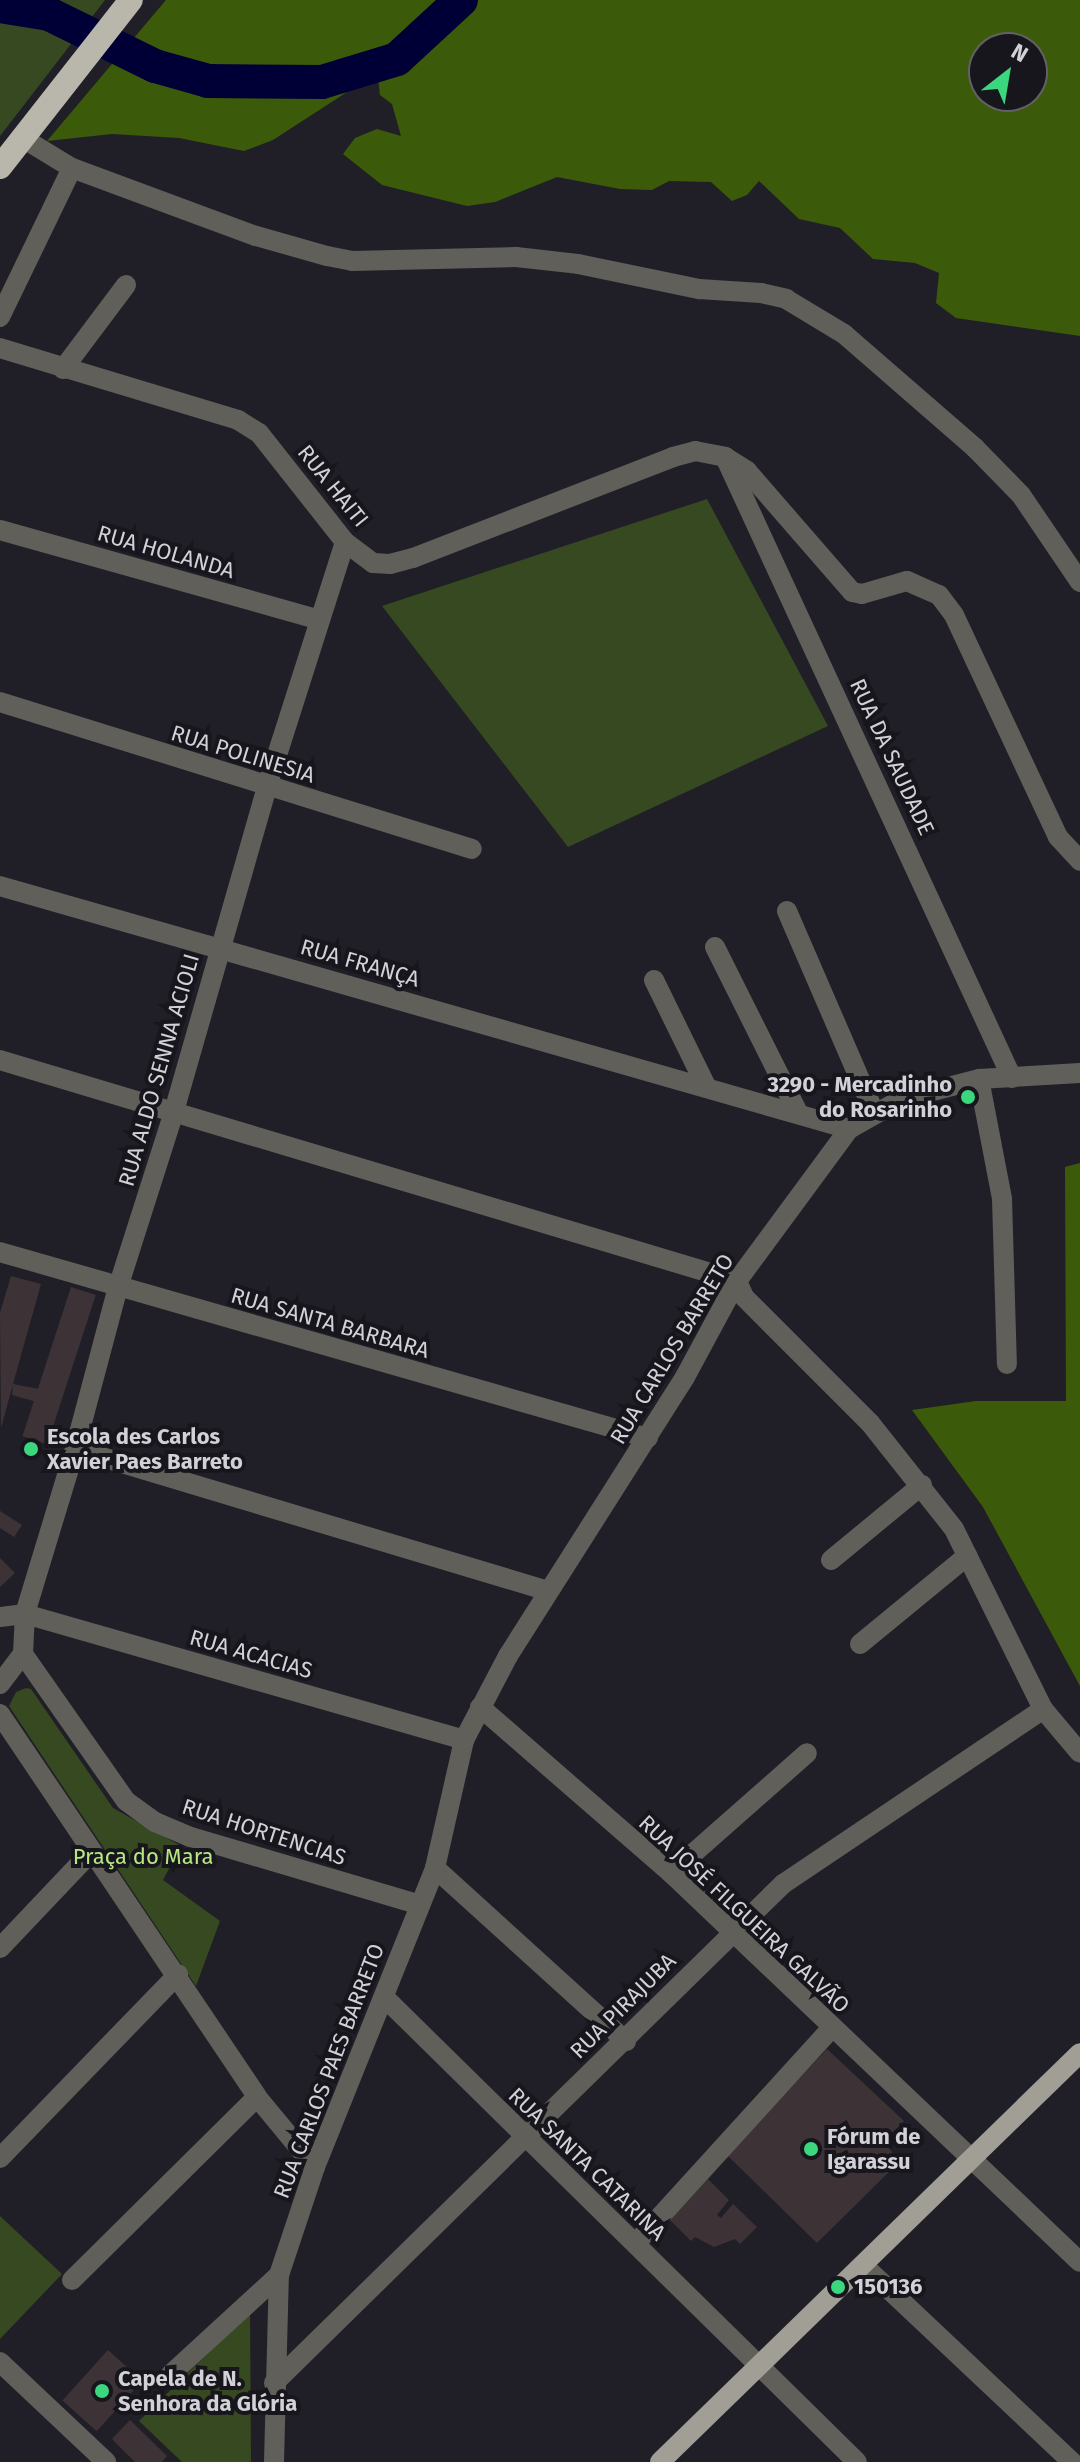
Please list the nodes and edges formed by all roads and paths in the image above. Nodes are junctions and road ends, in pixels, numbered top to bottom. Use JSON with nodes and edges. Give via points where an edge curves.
{"nodes":[{"id":1,"x":131,"y":0,"type":"edge"},
{"id":2,"x":21,"y":137,"type":"junction"},
{"id":3,"x":0,"y":167,"type":"edge"},
{"id":4,"x":72,"y":168,"type":"junction"},
{"id":5,"x":126,"y":285,"type":"dead end"},
{"id":6,"x":0,"y":317,"type":"edge"},
{"id":7,"x":0,"y":348,"type":"edge"},
{"id":8,"x":63,"y":369,"type":"junction"},
{"id":9,"x":725,"y":457,"type":"junction"},
{"id":10,"x":0,"y":530,"type":"edge"},
{"id":11,"x":345,"y":542,"type":"junction"},
{"id":12,"x":1080,"y":582,"type":"edge"},
{"id":13,"x":320,"y":620,"type":"junction"},
{"id":14,"x":0,"y":702,"type":"edge"},
{"id":15,"x":267,"y":787,"type":"junction"},
{"id":16,"x":472,"y":849,"type":"dead end"},
{"id":17,"x":1080,"y":861,"type":"edge"},
{"id":18,"x":0,"y":886,"type":"edge"},
{"id":19,"x":787,"y":911,"type":"dead end"},
{"id":20,"x":715,"y":947,"type":"dead end"},
{"id":21,"x":221,"y":948,"type":"junction"},
{"id":22,"x":654,"y":980,"type":"dead end"},
{"id":23,"x":0,"y":1060,"type":"edge"},
{"id":24,"x":1080,"y":1073,"type":"edge"},
{"id":25,"x":1012,"y":1078,"type":"junction"},
{"id":26,"x":979,"y":1079,"type":"junction"},
{"id":27,"x":706,"y":1086,"type":"junction"},
{"id":28,"x":874,"y":1112,"type":"junction"},
{"id":29,"x":798,"y":1113,"type":"junction"},
{"id":30,"x":173,"y":1115,"type":"junction"},
{"id":31,"x":849,"y":1129,"type":"junction"},
{"id":32,"x":0,"y":1252,"type":"edge"},
{"id":33,"x":737,"y":1281,"type":"junction"},
{"id":34,"x":118,"y":1287,"type":"junction"},
{"id":35,"x":1007,"y":1364,"type":"dead end"},
{"id":36,"x":648,"y":1438,"type":"junction"},
{"id":37,"x":75,"y":1449,"type":"junction"},
{"id":38,"x":922,"y":1485,"type":"junction"},
{"id":39,"x":967,"y":1556,"type":"junction"},
{"id":40,"x":831,"y":1560,"type":"dead end"},
{"id":41,"x":548,"y":1591,"type":"junction"},
{"id":42,"x":25,"y":1614,"type":"junction"},
{"id":43,"x":0,"y":1617,"type":"edge"},
{"id":44,"x":860,"y":1644,"type":"dead end"},
{"id":45,"x":23,"y":1654,"type":"junction"},
{"id":46,"x":0,"y":1684,"type":"edge"},
{"id":47,"x":480,"y":1707,"type":"junction"},
{"id":48,"x":1043,"y":1709,"type":"junction"},
{"id":49,"x":3,"y":1727,"type":"edge"},
{"id":50,"x":464,"y":1740,"type":"junction"},
{"id":51,"x":807,"y":1753,"type":"dead end"},
{"id":52,"x":1080,"y":1753,"type":"edge"},
{"id":53,"x":91,"y":1852,"type":"junction"},
{"id":54,"x":435,"y":1868,"type":"junction"},
{"id":55,"x":671,"y":1873,"type":"junction"},
{"id":56,"x":420,"y":1905,"type":"junction"},
{"id":57,"x":730,"y":1933,"type":"junction"},
{"id":58,"x":0,"y":1948,"type":"edge"},
{"id":59,"x":178,"y":1974,"type":"junction"},
{"id":60,"x":384,"y":1997,"type":"junction"},
{"id":61,"x":831,"y":2029,"type":"junction"},
{"id":62,"x":626,"y":2041,"type":"junction"},
{"id":63,"x":1080,"y":2053,"type":"edge"},
{"id":64,"x":257,"y":2097,"type":"junction"},
{"id":65,"x":523,"y":2136,"type":"junction"},
{"id":66,"x":0,"y":2158,"type":"edge"},
{"id":67,"x":970,"y":2160,"type":"junction"},
{"id":68,"x":315,"y":2167,"type":"junction"},
{"id":69,"x":636,"y":2243,"type":"junction"},
{"id":70,"x":1080,"y":2262,"type":"edge"},
{"id":71,"x":863,"y":2265,"type":"junction"},
{"id":72,"x":279,"y":2275,"type":"junction"},
{"id":73,"x":72,"y":2280,"type":"dead end"},
{"id":74,"x":0,"y":2362,"type":"edge"},
{"id":75,"x":758,"y":2364,"type":"junction"},
{"id":76,"x":171,"y":2374,"type":"dead end"},
{"id":77,"x":274,"y":2383,"type":"junction"},
{"id":78,"x":99,"y":2459,"type":"edge"},
{"id":79,"x":274,"y":2462,"type":"edge"},
{"id":80,"x":660,"y":2462,"type":"edge"},
{"id":81,"x":857,"y":2462,"type":"edge"},
{"id":82,"x":1072,"y":2462,"type":"edge"}],
"edges":[{"from":1,"to":2,"type":"highway"},
{"from":2,"to":3,"type":"highway"},
{"from":2,"to":4,"type":"street"},
{"from":4,"to":6,"type":"street"},
{"from":4,"to":12,"type":"street","via":[[256,236],[340,258],[516,257],[786,299],[844,334],[975,448],[1021,495]]},
{"from":5,"to":8,"type":"street"},
{"from":7,"to":8,"type":"street","name":"RUA HAITI"},
{"from":8,"to":11,"type":"street","name":"RUA HAITI","via":[[213,411],[259,433]]},
{"from":9,"to":11,"type":"street","name":"RUA HAITI","via":[[695,451],[673,457],[390,564],[373,563]]},
{"from":9,"to":17,"type":"street","via":[[747,471],[852,592],[907,581],[939,595],[954,615],[1058,837]]},
{"from":9,"to":25,"type":"street","name":"RUA DA SAUDADE"},
{"from":10,"to":13,"type":"street","name":"RUA HOLANDA"},
{"from":11,"to":13,"type":"street","name":"RUA ALDO SENNA ACIOLI"},
{"from":13,"to":15,"type":"street","name":"RUA ALDO SENNA ACIOLI"},
{"from":14,"to":15,"type":"street","name":"RUA POLINESIA"},
{"from":15,"to":16,"type":"street","name":"RUA POLINESIA"},
{"from":15,"to":21,"type":"street","name":"RUA ALDO SENNA ACIOLI"},
{"from":18,"to":21,"type":"street","name":"RUA FRANÇA"},
{"from":19,"to":28,"type":"street"},
{"from":20,"to":29,"type":"street"},
{"from":21,"to":27,"type":"street","name":"RUA FRANÇA"},
{"from":21,"to":30,"type":"street","name":"RUA ALDO SENNA ACIOLI"},
{"from":22,"to":27,"type":"street"},
{"from":23,"to":30,"type":"street"},
{"from":24,"to":25,"type":"street","name":"RUA CARLOS BARRETO"},
{"from":25,"to":26,"type":"street","name":"RUA CARLOS BARRETO"},
{"from":26,"to":28,"type":"street","name":"RUA CARLOS BARRETO","via":[[902,1099]]},
{"from":26,"to":35,"type":"street","via":[[1002,1199]]},
{"from":27,"to":29,"type":"street","name":"RUA FRANÇA"},
{"from":28,"to":31,"type":"street","name":"RUA CARLOS BARRETO"},
{"from":29,"to":31,"type":"street","name":"RUA FRANÇA"},
{"from":30,"to":33,"type":"street"},
{"from":30,"to":34,"type":"street","name":"RUA ALDO SENNA ACIOLI"},
{"from":31,"to":33,"type":"street","name":"RUA CARLOS BARRETO"},
{"from":32,"to":34,"type":"street","name":"RUA SANTA BARBARA"},
{"from":33,"to":36,"type":"street","name":"RUA CARLOS BARRETO"},
{"from":33,"to":38,"type":"street","via":[[744,1297],[870,1423]]},
{"from":34,"to":36,"type":"street","name":"RUA SANTA BARBARA"},
{"from":34,"to":37,"type":"street","name":"RUA ALDO SENNA ACIOLI"},
{"from":36,"to":41,"type":"street","name":"RUA CARLOS BARRETO"},
{"from":37,"to":41,"type":"street"},
{"from":37,"to":42,"type":"street","name":"RUA ALDO SENNA ACIOLI"},
{"from":38,"to":39,"type":"street"},
{"from":38,"to":40,"type":"street"},
{"from":39,"to":44,"type":"street"},
{"from":39,"to":48,"type":"street"},
{"from":41,"to":47,"type":"street","name":"RUA CARLOS BARRETO"},
{"from":42,"to":43,"type":"street"},
{"from":42,"to":45,"type":"street"},
{"from":42,"to":50,"type":"street","name":"RUA ACACIAS"},
{"from":45,"to":46,"type":"street"},
{"from":45,"to":56,"type":"street","name":"RUA HORTENCIAS","via":[[126,1801],[155,1822]]},
{"from":47,"to":50,"type":"street","name":"RUA CARLOS PAES BARRETO"},
{"from":47,"to":55,"type":"street","name":"RUA JOSÉ FILGUEIRA GALVÃO"},
{"from":48,"to":52,"type":"street"},
{"from":48,"to":57,"type":"street","name":"RUA PIRAJUBA","via":[[783,1884]]},
{"from":49,"to":53,"type":"street"},
{"from":50,"to":54,"type":"street","name":"RUA CARLOS PAES BARRETO"},
{"from":51,"to":55,"type":"street"},
{"from":53,"to":58,"type":"street"},
{"from":53,"to":59,"type":"street"},
{"from":54,"to":56,"type":"street","name":"RUA CARLOS PAES BARRETO"},
{"from":54,"to":62,"type":"street"},
{"from":55,"to":57,"type":"street","name":"RUA JOSÉ FILGUEIRA GALVÃO"},
{"from":56,"to":60,"type":"street","name":"RUA CARLOS PAES BARRETO"},
{"from":57,"to":61,"type":"street","name":"RUA JOSÉ FILGUEIRA GALVÃO"},
{"from":57,"to":62,"type":"street","name":"RUA PIRAJUBA"},
{"from":59,"to":64,"type":"street"},
{"from":59,"to":66,"type":"street"},
{"from":60,"to":65,"type":"street","name":"RUA SANTA CATARINA"},
{"from":60,"to":68,"type":"street","name":"RUA CARLOS PAES BARRETO"},
{"from":61,"to":67,"type":"street","name":"RUA JOSÉ FILGUEIRA GALVÃO"},
{"from":61,"to":69,"type":"street"},
{"from":62,"to":65,"type":"street","name":"RUA PIRAJUBA"},
{"from":63,"to":67,"type":"main road"},
{"from":64,"to":68,"type":"street"},
{"from":64,"to":73,"type":"street"},
{"from":65,"to":69,"type":"street","name":"RUA SANTA CATARINA"},
{"from":65,"to":77,"type":"street","name":"RUA PIRAJUBA"},
{"from":67,"to":70,"type":"street","name":"RUA JOSÉ FILGUEIRA GALVÃO"},
{"from":67,"to":71,"type":"main road"},
{"from":68,"to":72,"type":"street","name":"RUA CARLOS PAES BARRETO"},
{"from":69,"to":75,"type":"street","name":"RUA SANTA CATARINA"},
{"from":71,"to":75,"type":"main road"},
{"from":71,"to":82,"type":"street"},
{"from":72,"to":76,"type":"street"},
{"from":72,"to":77,"type":"street","name":"RUA CARLOS PAES BARRETO"},
{"from":74,"to":78,"type":"street"},
{"from":75,"to":80,"type":"main road"},
{"from":75,"to":81,"type":"street","name":"RUA SANTA CATARINA"},
{"from":77,"to":79,"type":"street","name":"RUA CARLOS PAES BARRETO"}]}
